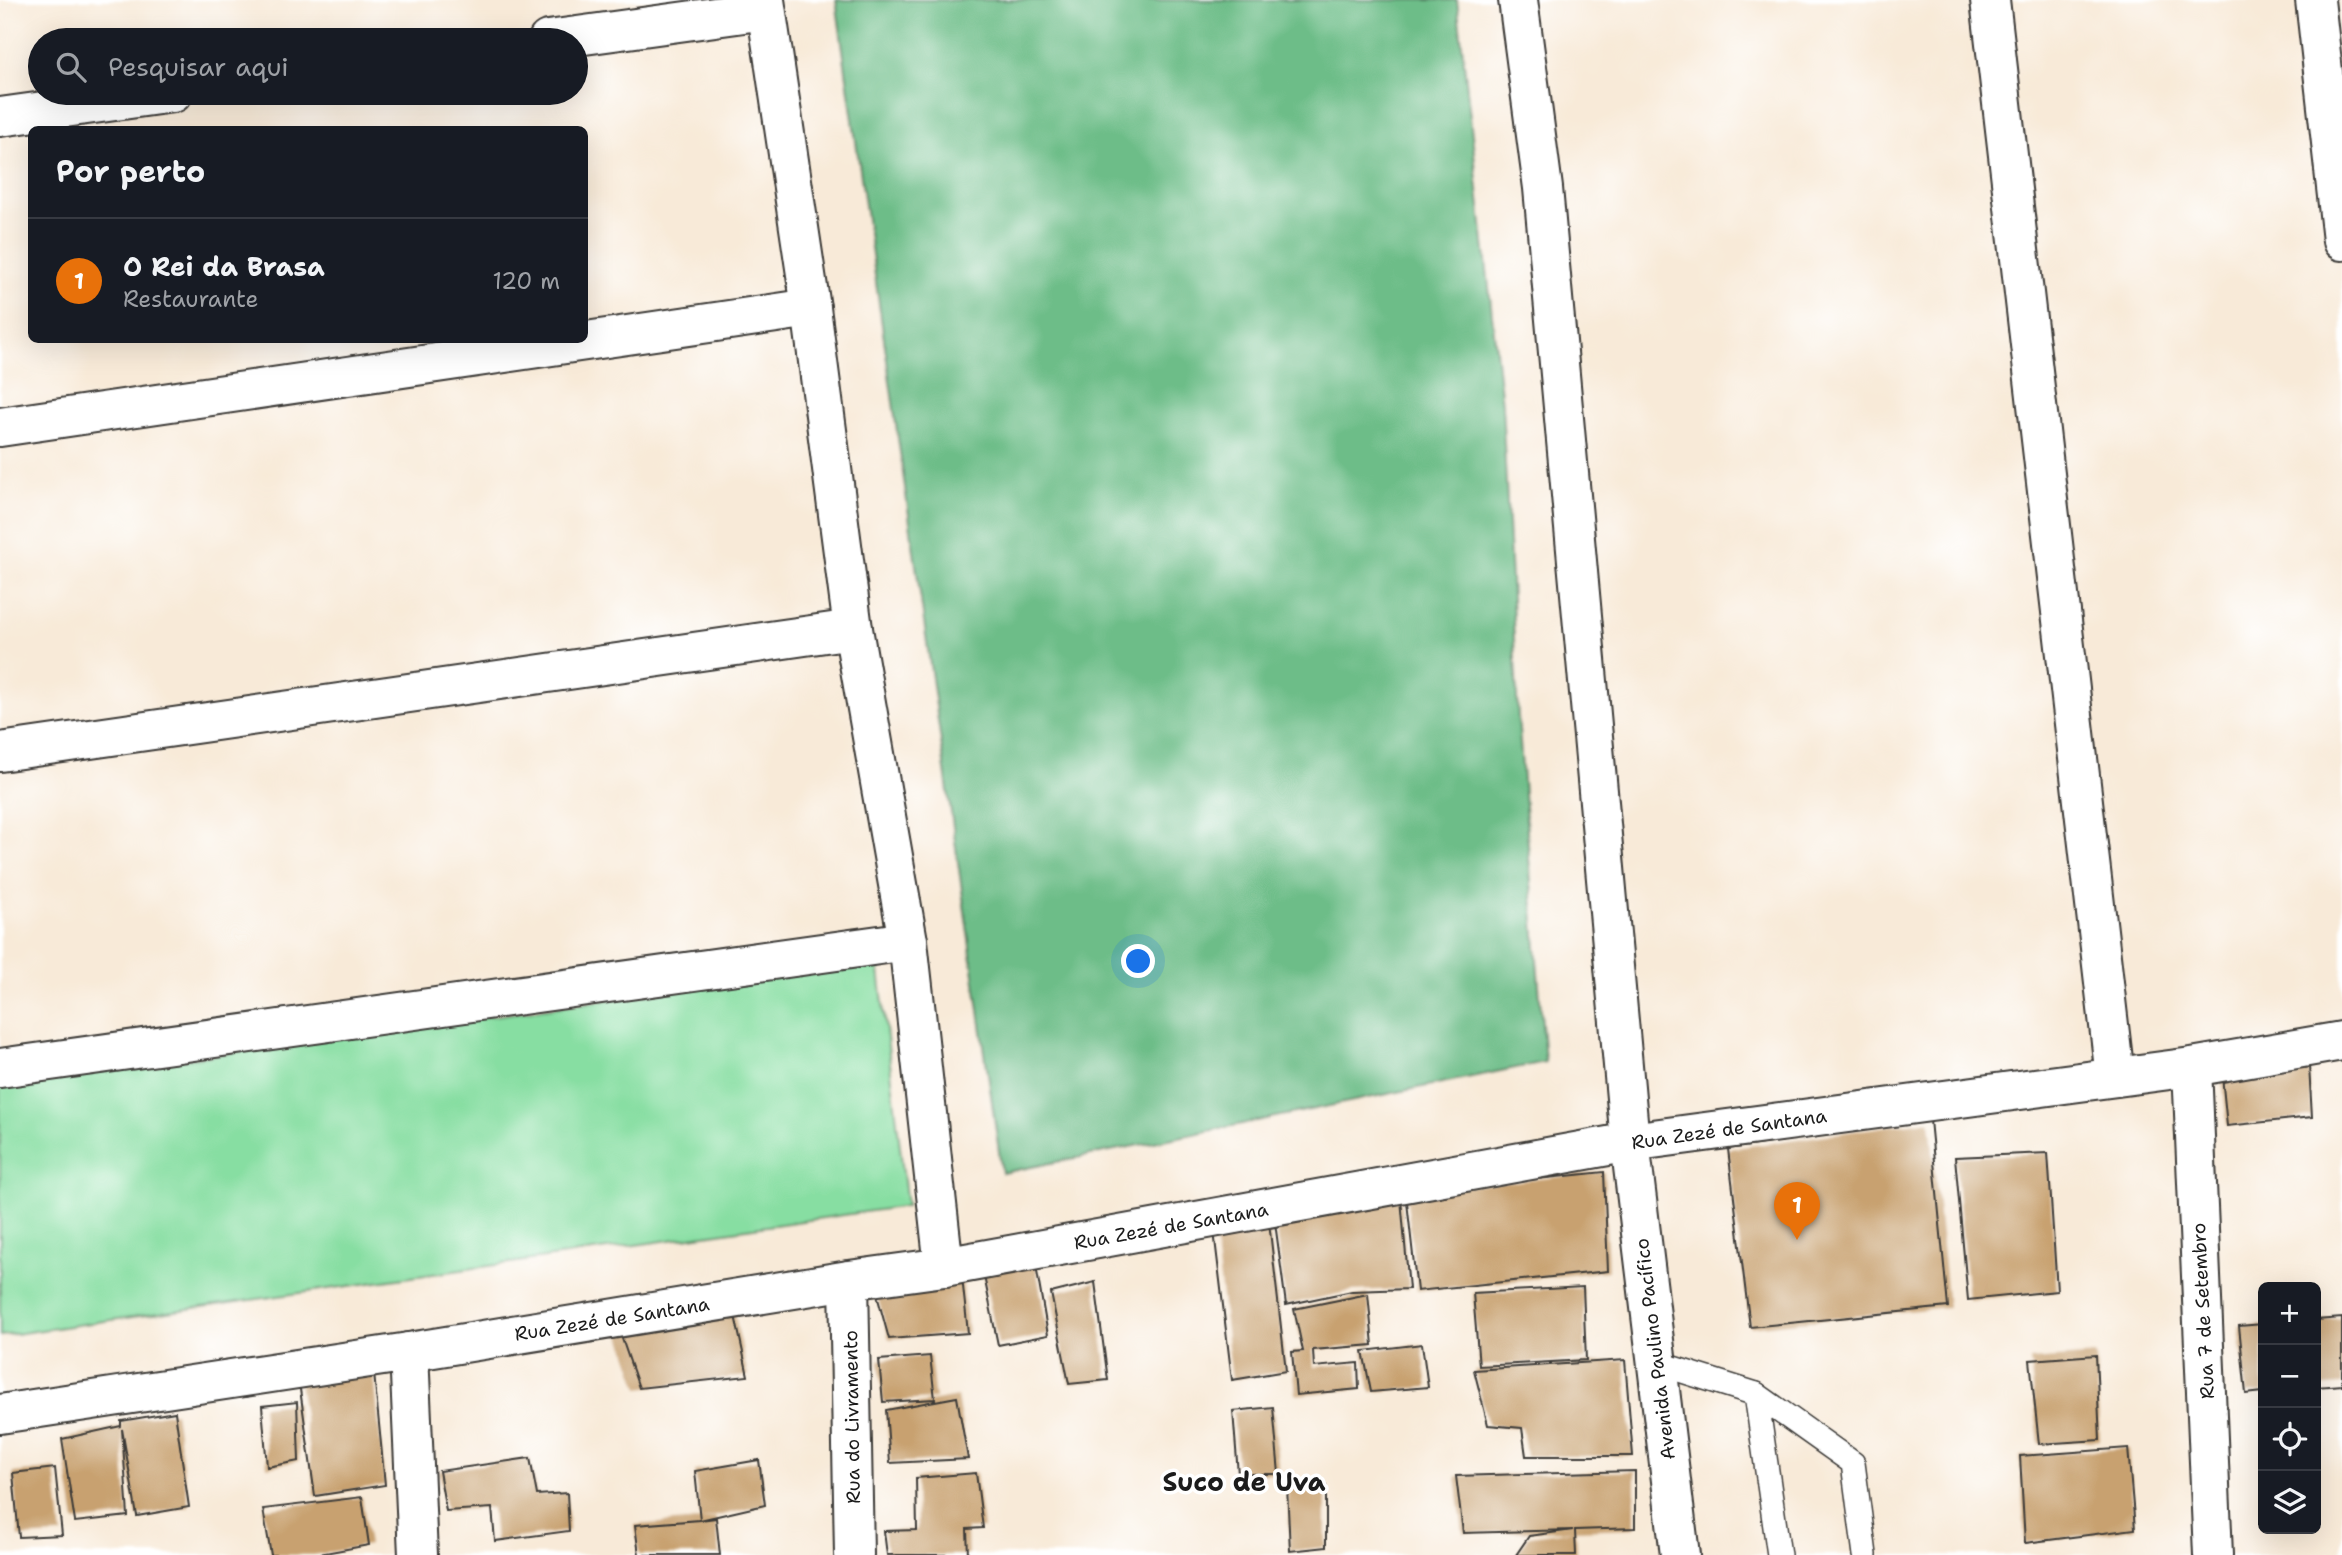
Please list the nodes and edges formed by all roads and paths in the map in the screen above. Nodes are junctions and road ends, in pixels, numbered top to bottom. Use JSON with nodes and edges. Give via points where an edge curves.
{"nodes":[{"id":1,"x":1518,"y":0,"type":"edge"},
{"id":2,"x":1990,"y":0,"type":"edge"},
{"id":3,"x":2315,"y":0,"type":"edge"},
{"id":4,"x":766,"y":5,"type":"edge"},
{"id":5,"x":588,"y":34,"type":"edge"},
{"id":6,"x":86,"y":105,"type":"edge"},
{"id":7,"x":0,"y":117,"type":"edge"},
{"id":8,"x":2342,"y":241,"type":"edge"},
{"id":9,"x":811,"y":307,"type":"junction"},
{"id":10,"x":588,"y":340,"type":"edge"},
{"id":11,"x":568,"y":343,"type":"edge"},
{"id":12,"x":0,"y":427,"type":"edge"},
{"id":13,"x":853,"y":629,"type":"junction"},
{"id":14,"x":0,"y":752,"type":"edge"},
{"id":15,"x":908,"y":941,"type":"junction"},
{"id":16,"x":2342,"y":1041,"type":"edge"},
{"id":17,"x":2192,"y":1067,"type":"junction"},
{"id":18,"x":0,"y":1068,"type":"edge"},
{"id":19,"x":2115,"y":1077,"type":"junction"},
{"id":20,"x":1630,"y":1142,"type":"junction"},
{"id":21,"x":944,"y":1267,"type":"junction"},
{"id":22,"x":849,"y":1280,"type":"junction"},
{"id":23,"x":409,"y":1352,"type":"junction"},
{"id":24,"x":1657,"y":1363,"type":"junction"},
{"id":25,"x":1756,"y":1394,"type":"junction"},
{"id":26,"x":0,"y":1414,"type":"edge"},
{"id":27,"x":418,"y":1555,"type":"edge"},
{"id":28,"x":854,"y":1555,"type":"edge"},
{"id":29,"x":1680,"y":1555,"type":"edge"},
{"id":30,"x":1779,"y":1555,"type":"edge"},
{"id":31,"x":1865,"y":1555,"type":"edge"},
{"id":32,"x":2213,"y":1555,"type":"edge"}],
"edges":[{"from":1,"to":20,"type":"street","name":"Avenida Paulino Pacífico","via":[[1543,187]]},
{"from":2,"to":19,"type":"street"},
{"from":3,"to":8,"type":"street"},
{"from":4,"to":5,"type":"street"},
{"from":4,"to":9,"type":"street"},
{"from":6,"to":7,"type":"street"},
{"from":9,"to":10,"type":"street"},
{"from":9,"to":13,"type":"street"},
{"from":11,"to":12,"type":"street"},
{"from":13,"to":14,"type":"street"},
{"from":13,"to":15,"type":"street"},
{"from":15,"to":18,"type":"street"},
{"from":15,"to":21,"type":"street"},
{"from":16,"to":17,"type":"street","name":"Rua Zezé de Santana"},
{"from":17,"to":19,"type":"street","name":"Rua Zezé de Santana"},
{"from":17,"to":32,"type":"street","name":"Rua 7 de Setembro"},
{"from":19,"to":20,"type":"street","name":"Rua Zezé de Santana"},
{"from":20,"to":21,"type":"street","name":"Rua Zezé de Santana"},
{"from":20,"to":24,"type":"street","name":"Avenida Paulino Pacífico"},
{"from":21,"to":22,"type":"street","name":"Rua Zezé de Santana"},
{"from":22,"to":23,"type":"street","name":"Rua Zezé de Santana"},
{"from":22,"to":28,"type":"street","name":"Rua do Livramento"},
{"from":23,"to":26,"type":"street","name":"Rua Zezé de Santana"},
{"from":23,"to":27,"type":"street"},
{"from":24,"to":25,"type":"lane"},
{"from":24,"to":29,"type":"street","name":"Avenida Paulino Pacífico"},
{"from":25,"to":30,"type":"lane"},
{"from":25,"to":31,"type":"lane","via":[[1853,1463]]}]}
